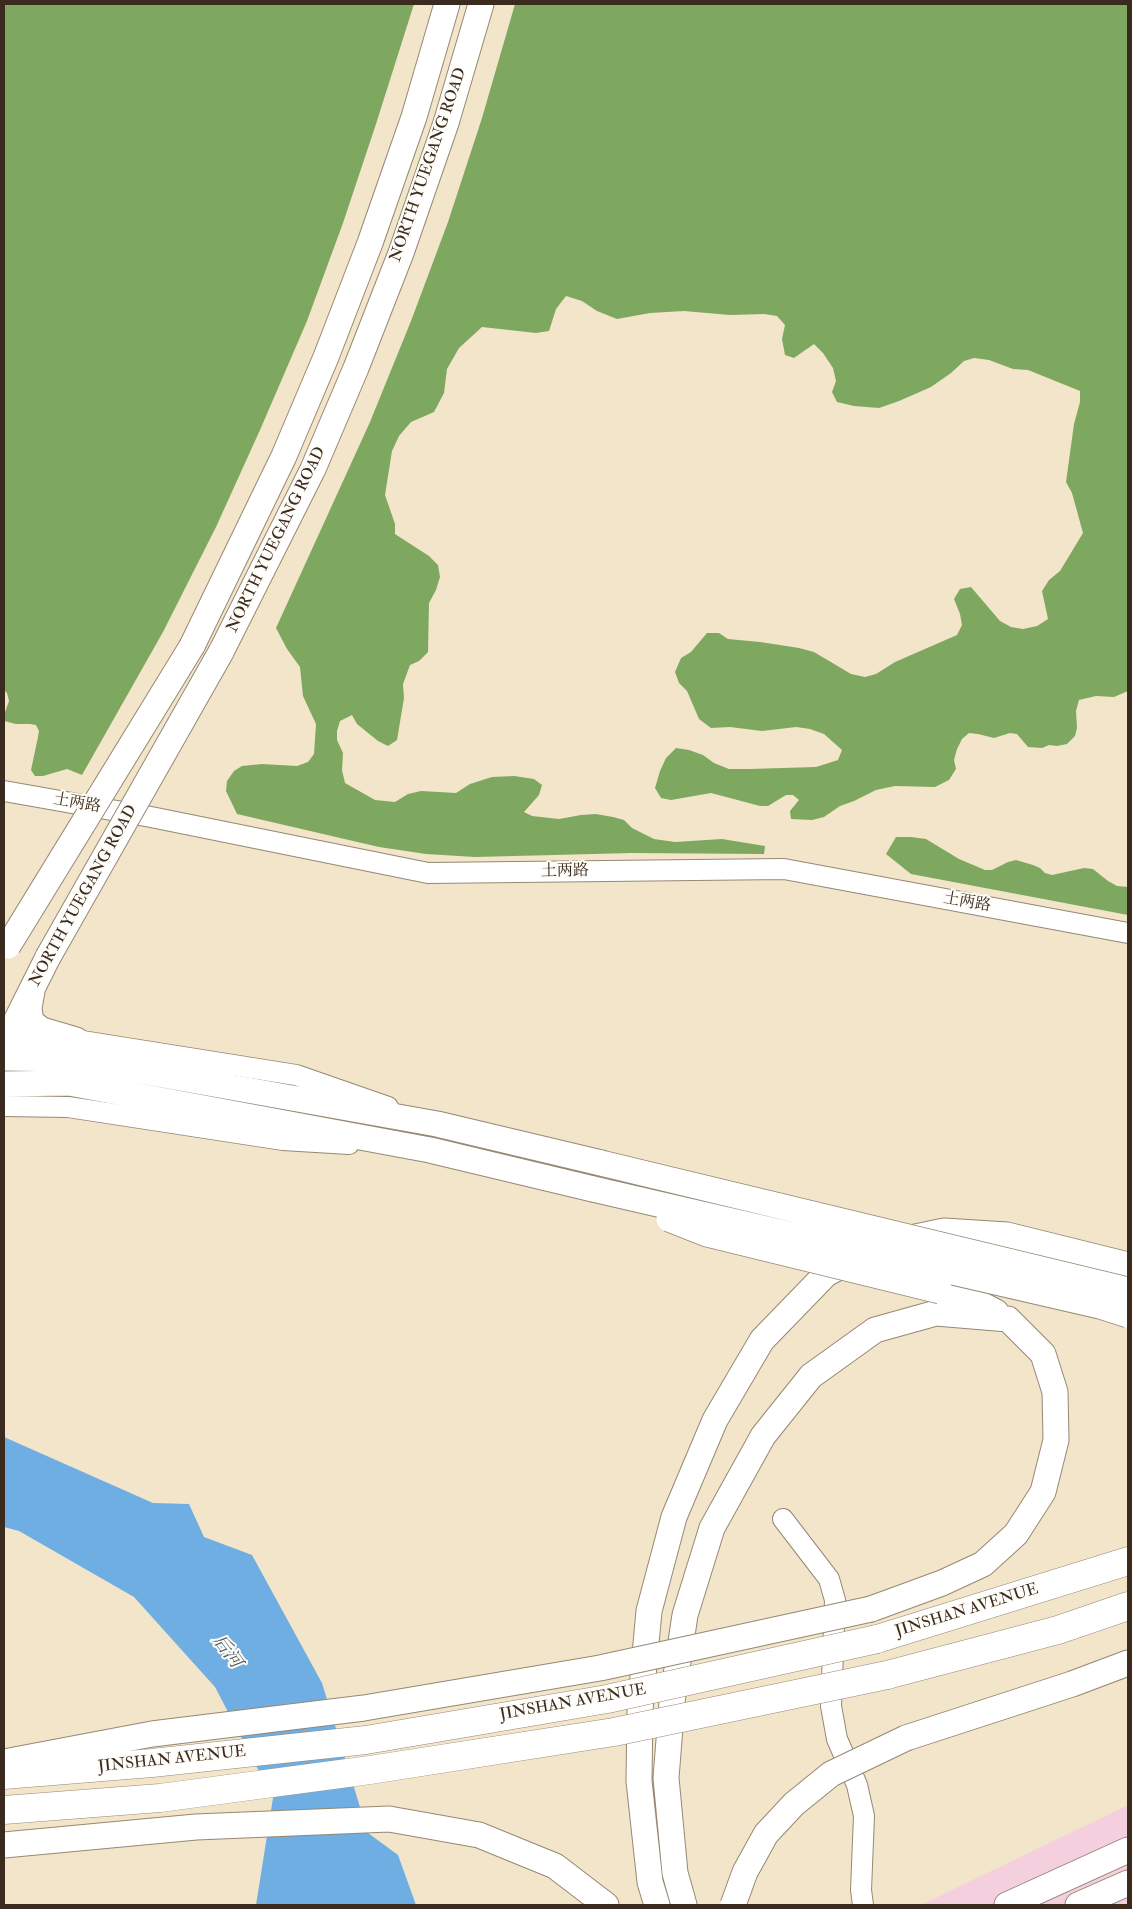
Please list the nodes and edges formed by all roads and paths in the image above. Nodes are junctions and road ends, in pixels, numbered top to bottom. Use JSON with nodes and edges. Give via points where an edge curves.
{"nodes":[{"id":1,"x":447,"y":4,"type":"edge"},
{"id":2,"x":481,"y":4,"type":"edge"},
{"id":3,"x":4,"y":791,"type":"edge"},
{"id":4,"x":1128,"y":933,"type":"edge"},
{"id":5,"x":6,"y":950,"type":"edge"},
{"id":6,"x":32,"y":990,"type":"junction"},
{"id":7,"x":76,"y":1040,"type":"junction"},
{"id":8,"x":5,"y":1044,"type":"edge"},
{"id":9,"x":4,"y":1084,"type":"edge"},
{"id":10,"x":4,"y":1106,"type":"edge"},
{"id":11,"x":437,"y":1124,"type":"junction"},
{"id":12,"x":430,"y":1150,"type":"junction"},
{"id":13,"x":592,"y":1189,"type":"junction"},
{"id":14,"x":1128,"y":1265,"type":"edge"},
{"id":15,"x":1128,"y":1290,"type":"edge"},
{"id":16,"x":1128,"y":1315,"type":"edge"},
{"id":17,"x":1008,"y":1319,"type":"junction"},
{"id":18,"x":783,"y":1519,"type":"dead end"},
{"id":19,"x":1128,"y":1561,"type":"edge"},
{"id":20,"x":1128,"y":1606,"type":"edge"},
{"id":21,"x":1128,"y":1663,"type":"edge"},
{"id":22,"x":4,"y":1762,"type":"edge"},
{"id":23,"x":4,"y":1775,"type":"edge"},
{"id":24,"x":4,"y":1810,"type":"edge"},
{"id":25,"x":4,"y":1845,"type":"edge"},
{"id":26,"x":1128,"y":1850,"type":"edge"},
{"id":27,"x":1128,"y":1883,"type":"edge"},
{"id":28,"x":606,"y":1905,"type":"edge"},
{"id":29,"x":657,"y":1905,"type":"edge"},
{"id":30,"x":684,"y":1905,"type":"edge"},
{"id":31,"x":733,"y":1905,"type":"edge"},
{"id":32,"x":863,"y":1905,"type":"edge"},
{"id":33,"x":1007,"y":1905,"type":"edge"},
{"id":34,"x":1078,"y":1905,"type":"edge"}],
"edges":[{"from":1,"to":5,"type":"main road","name":"NORTH YUEGANG ROAD","bridge":true,"via":[[414,117],[370,243],[284,456],[192,646]]},
{"from":2,"to":6,"type":"main road","name":"NORTH YUEGANG ROAD","bridge":true,"via":[[446,123],[401,253],[313,469],[222,652]]},
{"from":3,"to":4,"type":"street","name":"土两路","via":[[428,873],[784,870]]},
{"from":6,"to":7,"type":"main road","via":[[31,1022],[42,1030]]},
{"from":6,"to":8,"type":"main road","name":"NORTH YUEGANG ROAD"},
{"from":7,"to":8,"type":"street"},
{"from":7,"to":11,"type":"street","via":[[296,1075]]},
{"from":8,"to":11,"type":"main road"},
{"from":9,"to":12,"type":"main road","via":[[68,1083]]},
{"from":10,"to":12,"type":"street","via":[[68,1107],[283,1140]]},
{"from":11,"to":15,"type":"main road","bridge":true},
{"from":12,"to":13,"type":"main road"},
{"from":13,"to":16,"type":"main road","bridge":true},
{"from":13,"to":17,"type":"main road","bridge":true,"via":[[707,1234],[973,1300]]},
{"from":14,"to":29,"type":"main road","bridge":true,"via":[[1008,1235],[944,1230],[883,1245],[826,1274],[762,1340],[714,1420],[674,1517],[649,1611],[640,1709],[638,1781],[650,1882]]},
{"from":17,"to":22,"type":"main road","bridge":true,"via":[[1042,1354],[1055,1392],[1056,1440],[1043,1492],[1016,1534],[983,1564],[942,1583],[871,1609],[600,1668],[364,1708],[152,1734]]},
{"from":17,"to":30,"type":"main road","bridge":true,"via":[[936,1313],[875,1330],[811,1376],[762,1436],[712,1528],[685,1615],[672,1702],[666,1778],[675,1873]]},
{"from":18,"to":32,"type":"street","via":[[829,1579],[835,1600],[831,1706],[837,1739],[858,1784],[864,1816]]},
{"from":19,"to":23,"type":"highway","name":"JINSHAN AVENUE","bridge":true,"via":[[878,1639],[607,1699],[366,1740]]},
{"from":20,"to":24,"type":"highway","name":"JINSHAN AVENUE","bridge":true,"via":[[1058,1630],[887,1675],[614,1732],[370,1770],[160,1798]]},
{"from":21,"to":31,"type":"main road","bridge":true,"via":[[906,1738],[830,1774],[794,1804],[766,1834],[745,1872]]},
{"from":25,"to":28,"type":"main road","via":[[196,1827],[389,1819],[479,1835],[555,1866]]},
{"from":26,"to":33,"type":"main road"},
{"from":27,"to":34,"type":"main road"}]}
